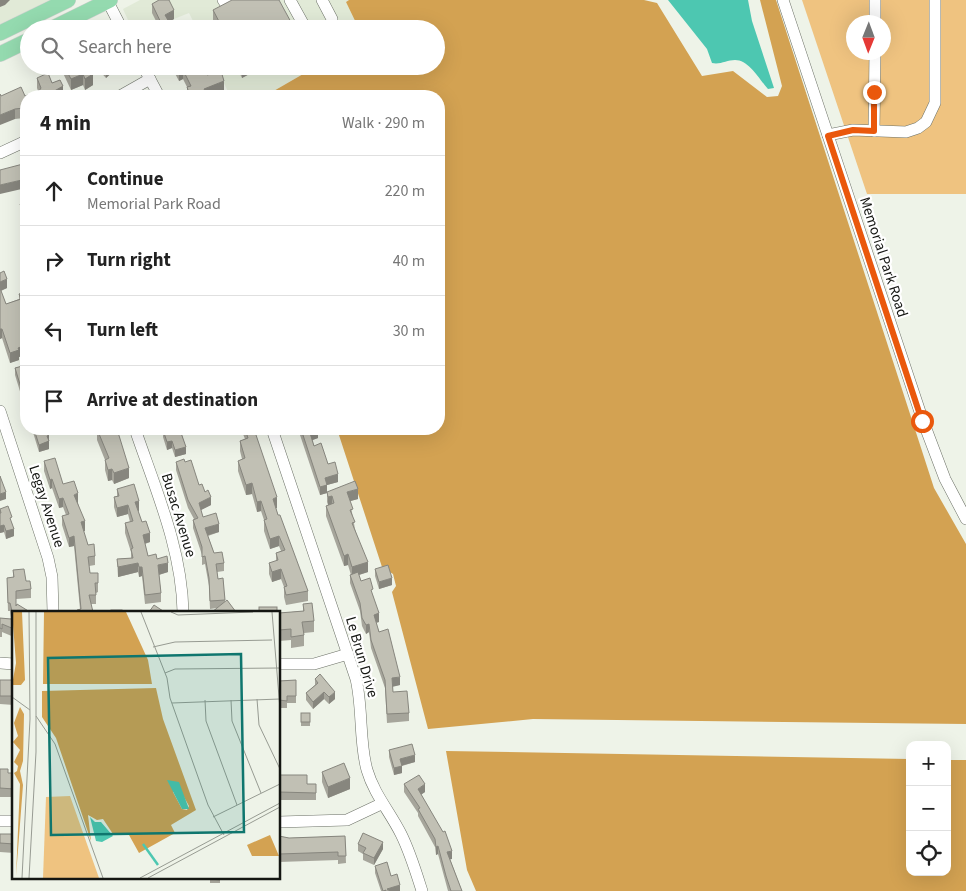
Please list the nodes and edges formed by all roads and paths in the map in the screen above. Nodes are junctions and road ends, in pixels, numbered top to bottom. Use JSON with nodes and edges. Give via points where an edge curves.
{"nodes":[{"id":1,"x":68,"y":0,"type":"edge"},
{"id":2,"x":108,"y":0,"type":"edge"},
{"id":3,"x":223,"y":0,"type":"edge"},
{"id":4,"x":230,"y":0,"type":"edge"},
{"id":5,"x":290,"y":0,"type":"edge"},
{"id":6,"x":322,"y":0,"type":"edge"},
{"id":7,"x":783,"y":0,"type":"edge"},
{"id":8,"x":875,"y":0,"type":"edge"},
{"id":9,"x":935,"y":0,"type":"edge"},
{"id":10,"x":875,"y":15,"type":"edge"},
{"id":11,"x":27,"y":20,"type":"edge"},
{"id":12,"x":69,"y":20,"type":"edge"},
{"id":13,"x":118,"y":20,"type":"edge"},
{"id":14,"x":301,"y":20,"type":"edge"},
{"id":15,"x":332,"y":20,"type":"edge"},
{"id":16,"x":20,"y":23,"type":"edge"},
{"id":17,"x":0,"y":33,"type":"edge"},
{"id":18,"x":20,"y":44,"type":"edge"},
{"id":19,"x":0,"y":54,"type":"edge"},
{"id":20,"x":875,"y":60,"type":"edge"},
{"id":21,"x":148,"y":75,"type":"edge"},
{"id":22,"x":150,"y":79,"type":"junction"},
{"id":23,"x":131,"y":90,"type":"edge"},
{"id":24,"x":156,"y":90,"type":"edge"},
{"id":25,"x":874,"y":131,"type":"junction"},
{"id":26,"x":828,"y":136,"type":"junction"},
{"id":27,"x":20,"y":144,"type":"edge"},
{"id":28,"x":0,"y":153,"type":"edge"},
{"id":29,"x":0,"y":411,"type":"edge"},
{"id":30,"x":137,"y":435,"type":"edge"},
{"id":31,"x":274,"y":435,"type":"edge"},
{"id":32,"x":966,"y":519,"type":"edge"},
{"id":33,"x":53,"y":611,"type":"edge"},
{"id":34,"x":183,"y":611,"type":"edge"},
{"id":35,"x":348,"y":654,"type":"junction"},
{"id":36,"x":280,"y":664,"type":"edge"},
{"id":37,"x":381,"y":804,"type":"junction"},
{"id":38,"x":280,"y":822,"type":"edge"},
{"id":39,"x":422,"y":891,"type":"edge"}],
"edges":[{"from":1,"to":11,"type":"main road"},
{"from":2,"to":12,"type":"main road"},
{"from":2,"to":13,"type":"street"},
{"from":3,"to":4,"type":"street","via":[[224,3]]},
{"from":5,"to":14,"type":"street"},
{"from":6,"to":15,"type":"street"},
{"from":7,"to":26,"type":"street","name":"Memorial Park Road"},
{"from":8,"to":10,"type":"street"},
{"from":9,"to":25,"type":"street","via":[[932,113],[918,128],[906,132]]},
{"from":16,"to":17,"type":"main road"},
{"from":18,"to":19,"type":"main road"},
{"from":20,"to":25,"type":"street"},
{"from":21,"to":22,"type":"street"},
{"from":22,"to":23,"type":"street"},
{"from":22,"to":24,"type":"street"},
{"from":25,"to":26,"type":"street","via":[[853,130]]},
{"from":26,"to":32,"type":"street","name":"Memorial Park Road","via":[[922,421],[945,479]]},
{"from":27,"to":28,"type":"street"},
{"from":29,"to":33,"type":"street","name":"Legay Avenue","via":[[48,558]]},
{"from":30,"to":34,"type":"street","name":"Busac Avenue","via":[[177,558],[183,586]]},
{"from":31,"to":35,"type":"street","name":"Le Brun Drive"},
{"from":35,"to":36,"type":"street","via":[[314,664]]},
{"from":35,"to":37,"type":"street","name":"Le Brun Drive","via":[[360,697],[366,769]]},
{"from":37,"to":38,"type":"street","via":[[347,820]]},
{"from":37,"to":39,"type":"street","name":"Le Brun Drive","via":[[401,833]]}]}
